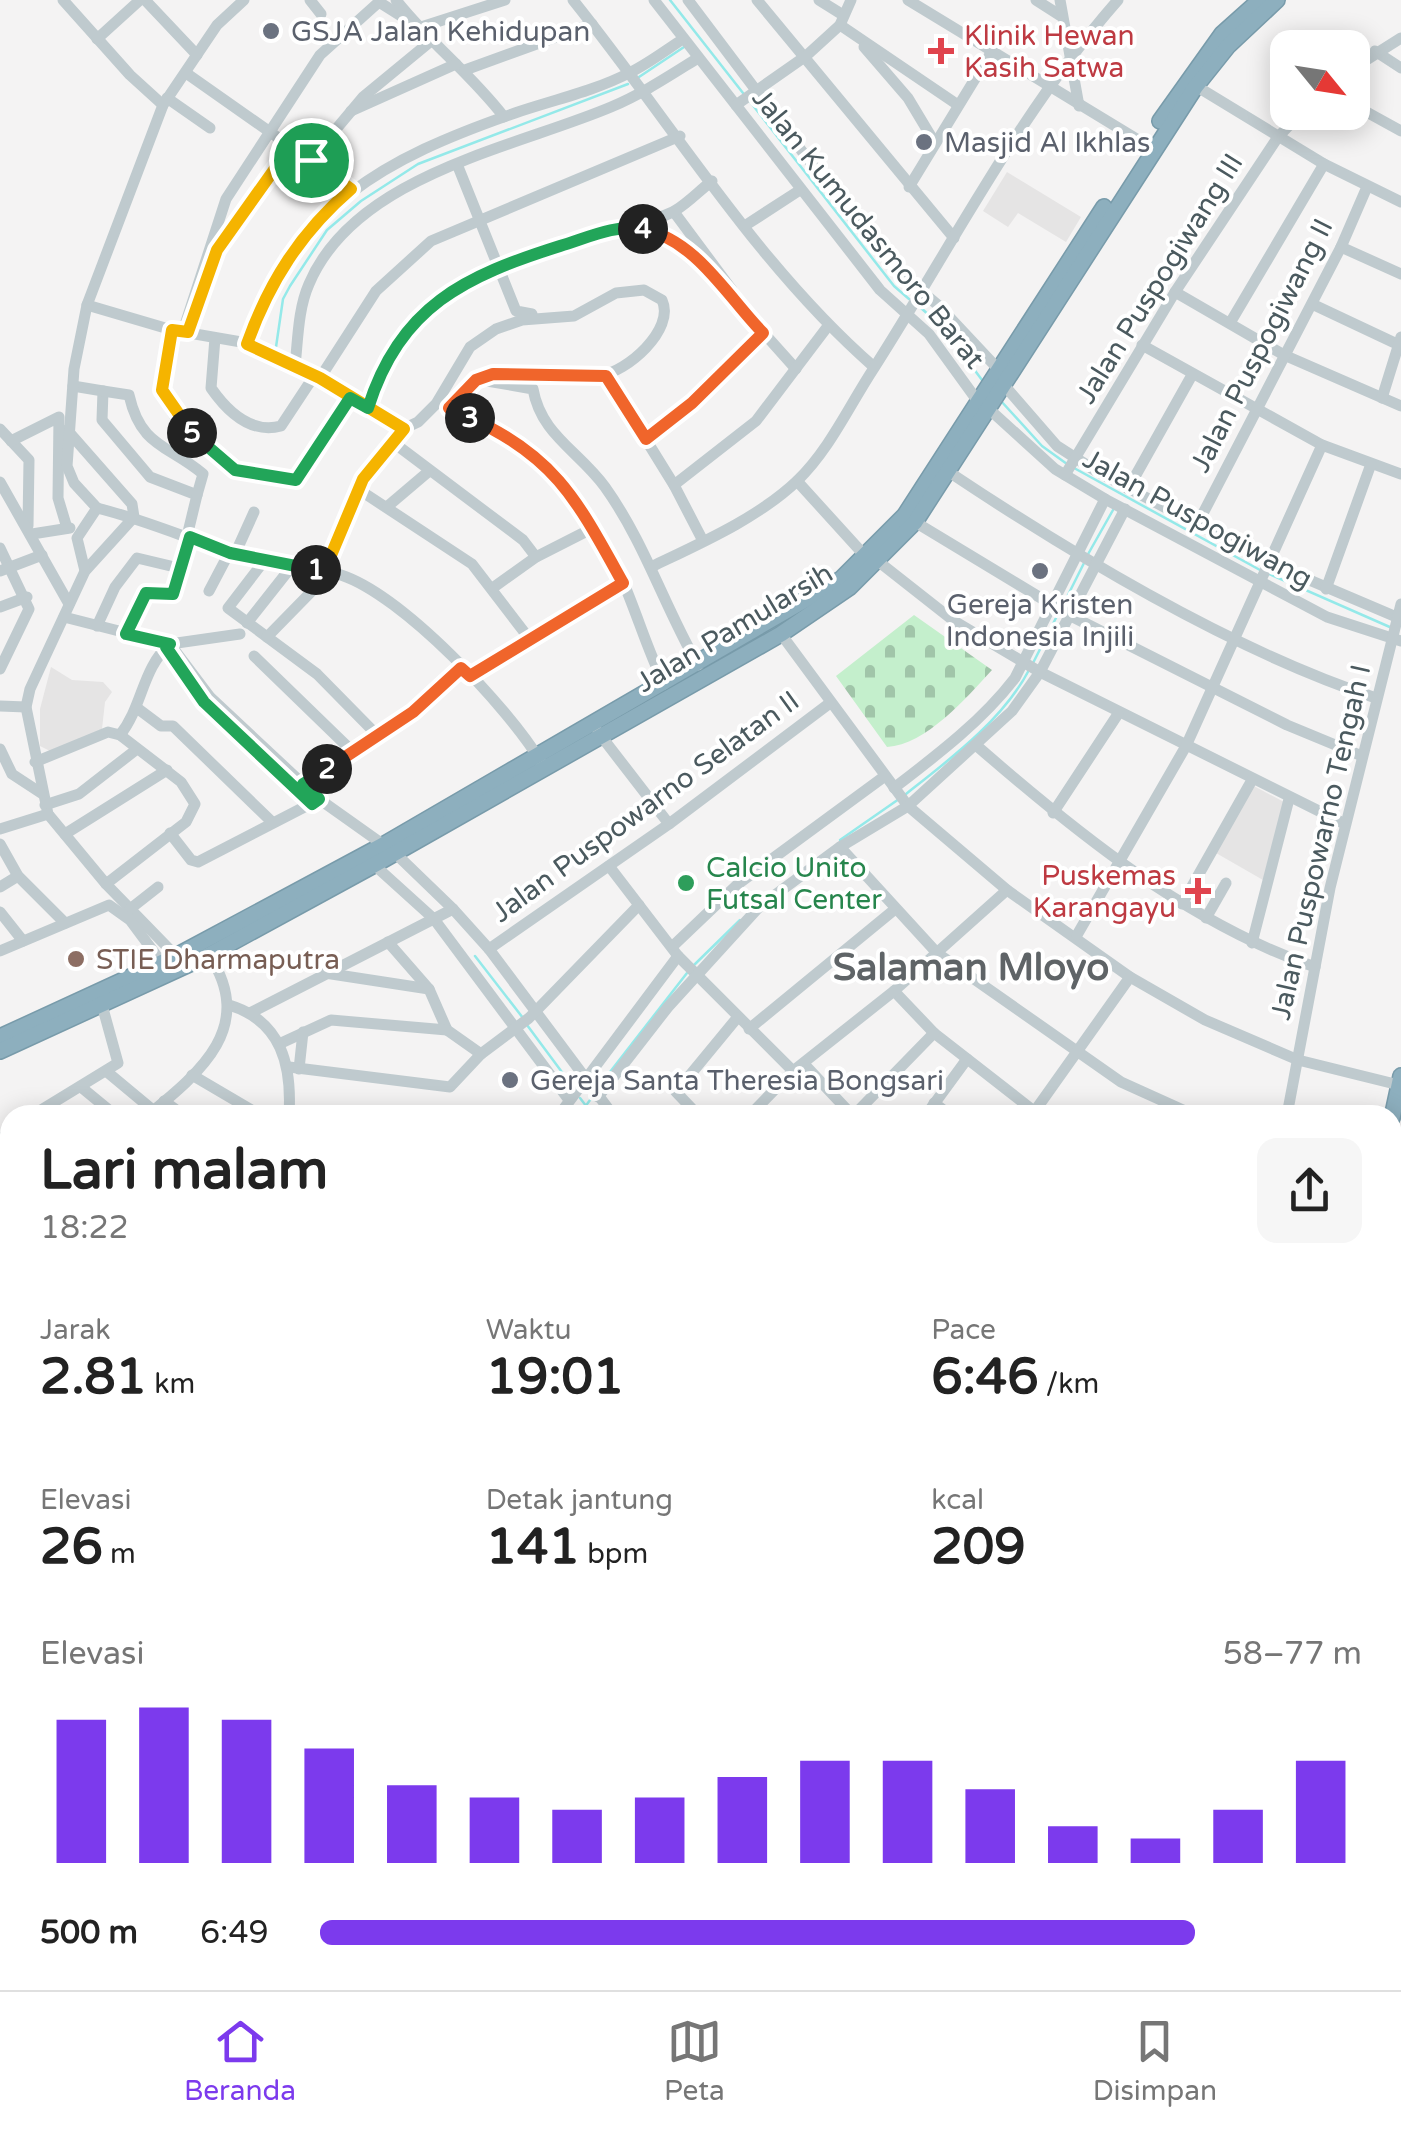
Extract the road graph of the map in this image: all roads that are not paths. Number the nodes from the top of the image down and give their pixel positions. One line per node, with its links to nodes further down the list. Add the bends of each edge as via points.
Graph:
1 (63, 0): 25 (street)
2 (142, 0): 25 (street); 30 (street)
3 (244, 0): 30 (street, via 216,25)
4 (310, 0): 19 (street)
5 (396, 0): 23 (street)
6 (505, 0): 23 (street)
7 (573, 0): 21 (street)
8 (654, 0): 27 (street, Jalan Kumudasmoro Barat)
9 (756, 0): 32 (street)
10 (819, 0): 22 (street)
11 (851, 0): 22 (street)
12 (908, 0): 28 (street)
13 (1060, 0): 20 (street)
14 (1118, 0): 33 (street)
15 (1260, 0): 57 (highway, Jalan Pamularsih, via 1222,34)
16 (1277, 0): 38 (highway, Jalan Pamularsih)
17 (1039, 1): 20 (street)
18 (694, 2): 41 (street, Jalan Puspogiwang)
19 (322, 14)
20 (1060, 16): 33 (street)
21 (592, 24): 34 (street); 37 (street)
22 (845, 24): 32 (street); 44 (street); 55 (street, via 908,98)
23 (416, 26): 26 (street); 50 (street, via 377,3 320,55)
24 (1401, 38): 29 (street)
25 (96, 39): 42 (street)
26 (430, 41): 34 (street); 46 (street)
27 (689, 47): 37 (street); 40 (street); 43 (street, Jalan Kumudasmoro Barat)
28 (992, 51): 39 (street); 44 (street)
29 (1374, 52): 31 (street); 35 (street)
30 (197, 55): 36 (street)
31 (1370, 55)
32 (806, 56): 41 (street); 62 (street)
33 (1068, 56): 39 (street); 45 (street)
34 (460, 67): 46 (street); 48 (street)
35 (1401, 68)
36 (186, 74): 42 (street); 50 (street)
37 (633, 74): 40 (street); 48 (street)
38 (1196, 86): 54 (street); 57 (highway, Jalan Pamularsih)
39 (1048, 87): 45 (street); 71 (street)
40 (644, 90): 53 (street); 59 (street)
41 (758, 92): 43 (street); 76 (street, Jalan Puspogiwang, via 858,227)
42 (165, 102): 49 (street); 78 (street)
43 (739, 104): 65 (street, Jalan Kumudasmoro Barat)
44 (958, 105): 55 (street)
45 (1079, 106): 57 (street)
46 (350, 112): 58 (street)
47 (1370, 114): 52 (street)
48 (504, 117): 64 (street)
49 (210, 128)
50 (270, 130): 56 (street); 84 (street, via 220,212)
51 (1285, 130): 54 (street, Jalan Puspogiwang III)
52 (1401, 130)
53 (680, 136): 61 (street); 68 (street)
54 (1278, 138): 60 (street); 75 (street, Jalan Puspogiwang III)
55 (936, 143): 62 (street)
56 (291, 146): 58 (street); 84 (street, via 217,250)
57 (1150, 146): 96 (highway, Jalan Pamularsih)
58 (311, 160): 64 (street)
59 (458, 164): 68 (street); 90 (street, via 380,204 337,240 302,303)
60 (1324, 164): 63 (street); 81 (street)
61 (712, 181): 67 (street); 69 (street)
62 (909, 186): 71 (street)
63 (1367, 187): 66 (street); 72 (street, Jalan Puspogiwang II)
64 (351, 189): 87 (street, via 274,276)
65 (800, 190): 69 (street); 79 (street, Jalan Kumudasmoro Barat, via 880,290)
66 (1401, 202)
67 (674, 212): 70 (street); 83 (street)
68 (478, 218): 73 (street); 95 (street, via 401,264)
69 (746, 225): 82 (street)
70 (625, 226): 73 (street); 83 (street, via 677,242)
71 (954, 238): 76 (street)
72 (1341, 246): 74 (street); 77 (street, Jalan Puspogiwang II)
73 (498, 267): 80 (street, via 516,311); 105 (street, via 452,289 419,315 392,352)
74 (1401, 274)
75 (1176, 292): 81 (street); 88 (street, Jalan Puspogiwang III)
76 (922, 296): 79 (street); 96 (street, Jalan Puspogiwang)
77 (1312, 304): 86 (street); 89 (street, Jalan Puspogiwang II)
78 (87, 306): 84 (street); 98 (street)
79 (911, 313): 91 (street); 103 (street, Jalan Kumudasmoro Barat)
80 (540, 321): 94 (street, via 574,316 629,290 662,300 665,321 657,339); 102 (street, via 496,329)
81 (1230, 324): 89 (street)
82 (828, 326): 91 (street); 92 (street)
83 (760, 330): 92 (street); 111 (street, via 692,403)
84 (181, 331): 85 (street); 100 (street, via 161,380 166,399 207,450 235,470 296,480)
85 (215, 338): 87 (street); 95 (street, via 209,382 246,423 280,426)
86 (1400, 341): 101 (street)
87 (247, 344): 90 (street)
88 (1142, 344): 93 (street); 115 (street, Jalan Puspogiwang III)
89 (1284, 355): 101 (street); 107 (street, Jalan Puspogiwang II)
90 (295, 366): 95 (street)
91 (874, 367): 121 (street, via 833,436)
92 (796, 369): 125 (street, via 756,420)
93 (1192, 375): 107 (street); 127 (street)
94 (606, 376): 97 (street, via 504,372); 111 (street)
95 (317, 377): 100 (street)
96 (1000, 379): 103 (highway, Jalan Pamularsih); 115 (street, Jalan Puspogiwang)
97 (476, 380): 106 (street); 152 (street, via 534,389 536,411 591,468)
98 (73, 386): 99 (street); 110 (street)
99 (102, 392): 128 (street, via 102,420 150,477); 128 (street, via 128,395 135,417 159,446 203,474)
100 (350, 398): 105 (street)
101 (1382, 398): 104 (street)
102 (436, 404): 106 (street); 109 (street)
103 (985, 404): 118 (street, Jalan Puspogiwang); 120 (highway, Jalan Pamularsih)
104 (1401, 406)
105 (368, 408): 109 (street)
106 (449, 408): 137 (street, via 537,456)
107 (1257, 409): 114 (street); 136 (street, Jalan Puspogiwang II)
108 (0, 429): 112 (street)
109 (404, 429): 113 (street)
110 (68, 430): 123 (street, via 67,466); 134 (street, via 132,504)
111 (646, 439): 125 (street)
112 (11, 441): 124 (street, via 59,417); 139 (street, via 29,460)
113 (394, 443): 117 (street); 126 (street)
114 (1322, 445): 116 (street); 150 (street)
115 (1076, 459): 118 (street, Jalan Puspogiwang III); 127 (street, Jalan Puspogiwang)
116 (1372, 464): 119 (street); 160 (street)
117 (428, 472): 130 (street); 146 (street, via 523,540)
118 (1066, 473): 129 (street, Jalan Puspogiwang)
119 (1401, 474)
120 (940, 478): 135 (highway, Jalan Pamularsih); 144 (street); 147 (highway, Jalan Pamularsih)
121 (796, 481): 141 (street); 147 (street)
122 (0, 482): 139 (street)
123 (74, 483): 124 (street); 131 (street)
124 (59, 484): 138 (street, via 60,515)
125 (674, 485): 141 (street)
126 (358, 489): 130 (street); 156 (street)
127 (1128, 489): 136 (street, Jalan Puspogiwang)
128 (198, 495): 140 (street)
129 (1106, 499): 132 (street, Jalan Puspogiwang); 144 (street)
130 (388, 506): 159 (street, via 472,564)
131 (97, 508): 134 (street); 138 (street)
132 (1123, 508): 149 (street); 157 (street, Jalan Puspogiwang)
133 (254, 512): 143 (street)
134 (134, 518): 140 (street); 155 (street)
135 (915, 522): 147 (highway, Jalan Pamularsih); 164 (street)
136 (1197, 525): 150 (street, Jalan Puspogiwang)
137 (592, 528): 146 (street); 158 (street)
138 (73, 529): 139 (street); 155 (street)
139 (30, 530): 145 (street)
140 (190, 537): 143 (street); 153 (street)
141 (702, 539): 152 (street)
142 (0, 548): 154 (street)
143 (232, 553): 148 (street); 161 (street)
144 (1080, 554): 149 (street); 164 (street)
145 (42, 555): 154 (street); 166 (street)
146 (536, 558): 159 (street)
147 (872, 560): 172 (highway, Jalan Pamularsih); 179 (highway, Jalan Pamularsih); 180 (street, via 954,621)
148 (264, 561): 151 (street); 170 (street, via 228,606)
149 (1096, 562): 167 (street); 173 (street)
150 (1272, 564): 157 (street); 160 (street, Jalan Puspogiwang)
151 (292, 566): 156 (street); 170 (street)
152 (653, 566): 179 (street, via 664,607)
153 (179, 568): 169 (street, via 137,558); 171 (street, via 173,594 146,593)
154 (6, 569): 162 (street)
155 (85, 571): 166 (street)
156 (324, 572): 174 (street); 182 (street, via 375,593)
157 (1264, 580): 173 (street); 176 (street, Jalan Puspogiwang, via 1328,617)
158 (623, 583): 175 (street); 183 (street)
159 (494, 588): 175 (street)
160 (1326, 590): 168 (street, Jalan Puspogiwang)
161 (209, 591)
162 (26, 597): 165 (street); 181 (street, via 28,616)
163 (1401, 604): 168 (street, Jalan Puspowarno Tengah I)
164 (1052, 605): 167 (street); 180 (street)
165 (0, 608)
166 (66, 611): 169 (street); 188 (street)
167 (1068, 614): 180 (street); 184 (street)
168 (1399, 620): 176 (street, Jalan Puspowarno Tengah I)
169 (97, 626): 171 (street)
170 (244, 628): 174 (street); 177 (street)
171 (126, 634): 177 (street)
172 (781, 634): 186 (street); 191 (highway, Jalan Pamularsih)
173 (1235, 636): 184 (street); 185 (street, via 1305,673)
174 (267, 637): 193 (street, via 347,700)
175 (528, 637): 182 (street)
176 (1396, 639): 185 (street, Jalan Puspowarno Tengah I)
177 (168, 646): 189 (street, via 150,667); 205 (street, via 207,699)
178 (257, 655): 198 (street)
179 (698, 665): 183 (highway, Jalan Pamularsih)
180 (1032, 667): 190 (street); 194 (street, via 1012,710); 206 (street)
181 (0, 669)
182 (465, 672): 193 (street); 201 (street)
183 (664, 684): 191 (highway, Jalan Pamularsih)
184 (1213, 689): 195 (street); 199 (street)
185 (1376, 698): 199 (street, Jalan Puspowarno Tengah I)
186 (830, 703): 203 (street); 213 (street, Jalan Puspowarno Selatan II)
187 (0, 706): 188 (street)
188 (26, 707): 200 (street)
189 (137, 708): 192 (street); 212 (street, via 160,726 173,726)
190 (1118, 714): 195 (street); 211 (street)
191 (597, 730): 201 (highway, Jalan Pamularsih); 213 (street)
192 (120, 735): 197 (street); 200 (street, via 108,732)
193 (378, 736): 198 (street)
194 (977, 746): 210 (street); 211 (street)
195 (1186, 746): 204 (street); 222 (street)
196 (0, 748): 209 (street, via 12,774)
197 (136, 749): 202 (street); 209 (street, via 79,794)
198 (356, 751): 205 (street)
199 (1362, 756): 214 (street, Jalan Puspowarno Tengah I)
200 (35, 762): 209 (street)
201 (541, 762): 220 (highway, Jalan Pamularsih)
202 (167, 770): 216 (street, via 195,804 192,816); 217 (street)
203 (885, 776): 206 (street); 247 (street, via 752,873)
204 (1252, 780): 207 (street); 230 (street)
205 (297, 782): 208 (street)
206 (895, 790): 210 (street)
207 (1289, 798): 214 (street); 242 (street)
208 (316, 802): 212 (street); 220 (street)
209 (45, 804): 215 (street); 217 (street)
210 (907, 804): 219 (street); 229 (street)
211 (1053, 813): 222 (street)
212 (272, 822): 216 (street, via 198,862)
213 (668, 824): 223 (street, Jalan Puspowarno Selatan II)
214 (1345, 824): 249 (street, Jalan Puspowarno Tengah I)
215 (0, 828)
216 (170, 833): 226 (street)
217 (65, 834): 226 (street)
218 (0, 844): 224 (street)
219 (840, 847): 234 (street); 250 (street, via 760,906)
220 (389, 849): 221 (highway, Jalan Pamularsih); 233 (street)
221 (368, 860): 237 (street); 246 (highway, Jalan Pamularsih); 248 (highway, Jalan Pamularsih)
222 (1123, 860): 230 (street); 239 (street)
223 (609, 866): 231 (street); 243 (street, Jalan Puspowarno Selatan II)
224 (18, 876): 228 (street); 238 (street)
225 (1226, 883): 236 (street)
226 (106, 884): 232 (street)
227 (158, 886): 232 (street)
228 (0, 887)
229 (1008, 890): 239 (street); 245 (street)
230 (1182, 904): 236 (street)
231 (639, 905): 247 (street); 258 (street)
232 (130, 909): 248 (street)
233 (453, 909): 237 (street); 243 (street)
234 (894, 910): 245 (street); 261 (street)
235 (0, 912): 240 (street)
236 (1206, 918): 242 (street)
237 (434, 919): 241 (street); 260 (street)
238 (64, 923): 240 (street); 248 (street, via 114,906)
239 (1076, 935): 252 (street)
240 (23, 942): 244 (street)
241 (388, 942): 251 (street); 253 (street)
242 (1252, 943): 249 (street)
243 (488, 949): 258 (street)
244 (0, 951)
245 (937, 953): 254 (street); 269 (street)
246 (208, 954): 255 (highway, Jalan Pamularsih); 256 (street)
247 (678, 954): 250 (street); 278 (street)
248 (169, 959): 265 (highway, Jalan Pamularsih)
249 (1315, 967): 271 (street, Jalan Puspowarno Tengah I)
250 (695, 972): 259 (street); 278 (street)
251 (322, 973): 253 (street); 257 (street)
252 (1130, 977): 269 (street); 271 (street, via 1205,1020)
253 (429, 989): 262 (street)
254 (894, 992): 264 (street); 273 (street)
255 (102, 1005): 267 (highway, Jalan Pamularsih); 274 (street, via 119,1057)
256 (230, 1005): 257 (street); 275 (street, via 220,1039)
257 (250, 1013): 266 (street)
258 (533, 1013): 260 (street); 278 (street)
259 (738, 1018): 261 (street); 291 (street, via 679,1085 678,1096)
260 (518, 1028): 268 (street); 279 (street)
261 (749, 1029): 273 (street)
262 (447, 1030): 263 (street, via 338,1020); 268 (street)
263 (302, 1032): 266 (street); 272 (street)
264 (934, 1033): 270 (street); 294 (street)
265 (0, 1037)
266 (279, 1044): 272 (street)
267 (0, 1050)
268 (481, 1054): 272 (street, via 446,1087)
269 (1076, 1054): 296 (street); 297 (street)
270 (967, 1059): 281 (street); 295 (street)
271 (1298, 1060): 276 (street); 298 (street, Jalan Puspowarno Tengah I)
272 (294, 1068): 288 (street)
273 (799, 1068): 292 (street); 293 (street)
274 (106, 1071): 277 (street); 284 (street)
275 (192, 1075): 280 (street); 287 (street)
276 (1400, 1080): 299 (highway)
277 (81, 1087): 282 (street); 283 (street)
278 (590, 1087): 279 (street); 290 (street)
279 (570, 1098): 289 (street)
280 (164, 1101): 285 (street); 286 (street)
281 (934, 1104)
282 (51, 1105)
283 (103, 1105)
284 (142, 1105)
285 (160, 1105)
286 (169, 1105)
287 (243, 1105)
288 (290, 1105)
289 (565, 1105)
290 (605, 1105)
291 (687, 1105)
292 (760, 1105)
293 (842, 1105)
294 (863, 1105)
295 (1024, 1105)
296 (1041, 1105)
297 (1172, 1105)
298 (1289, 1105)
299 (1395, 1105)

